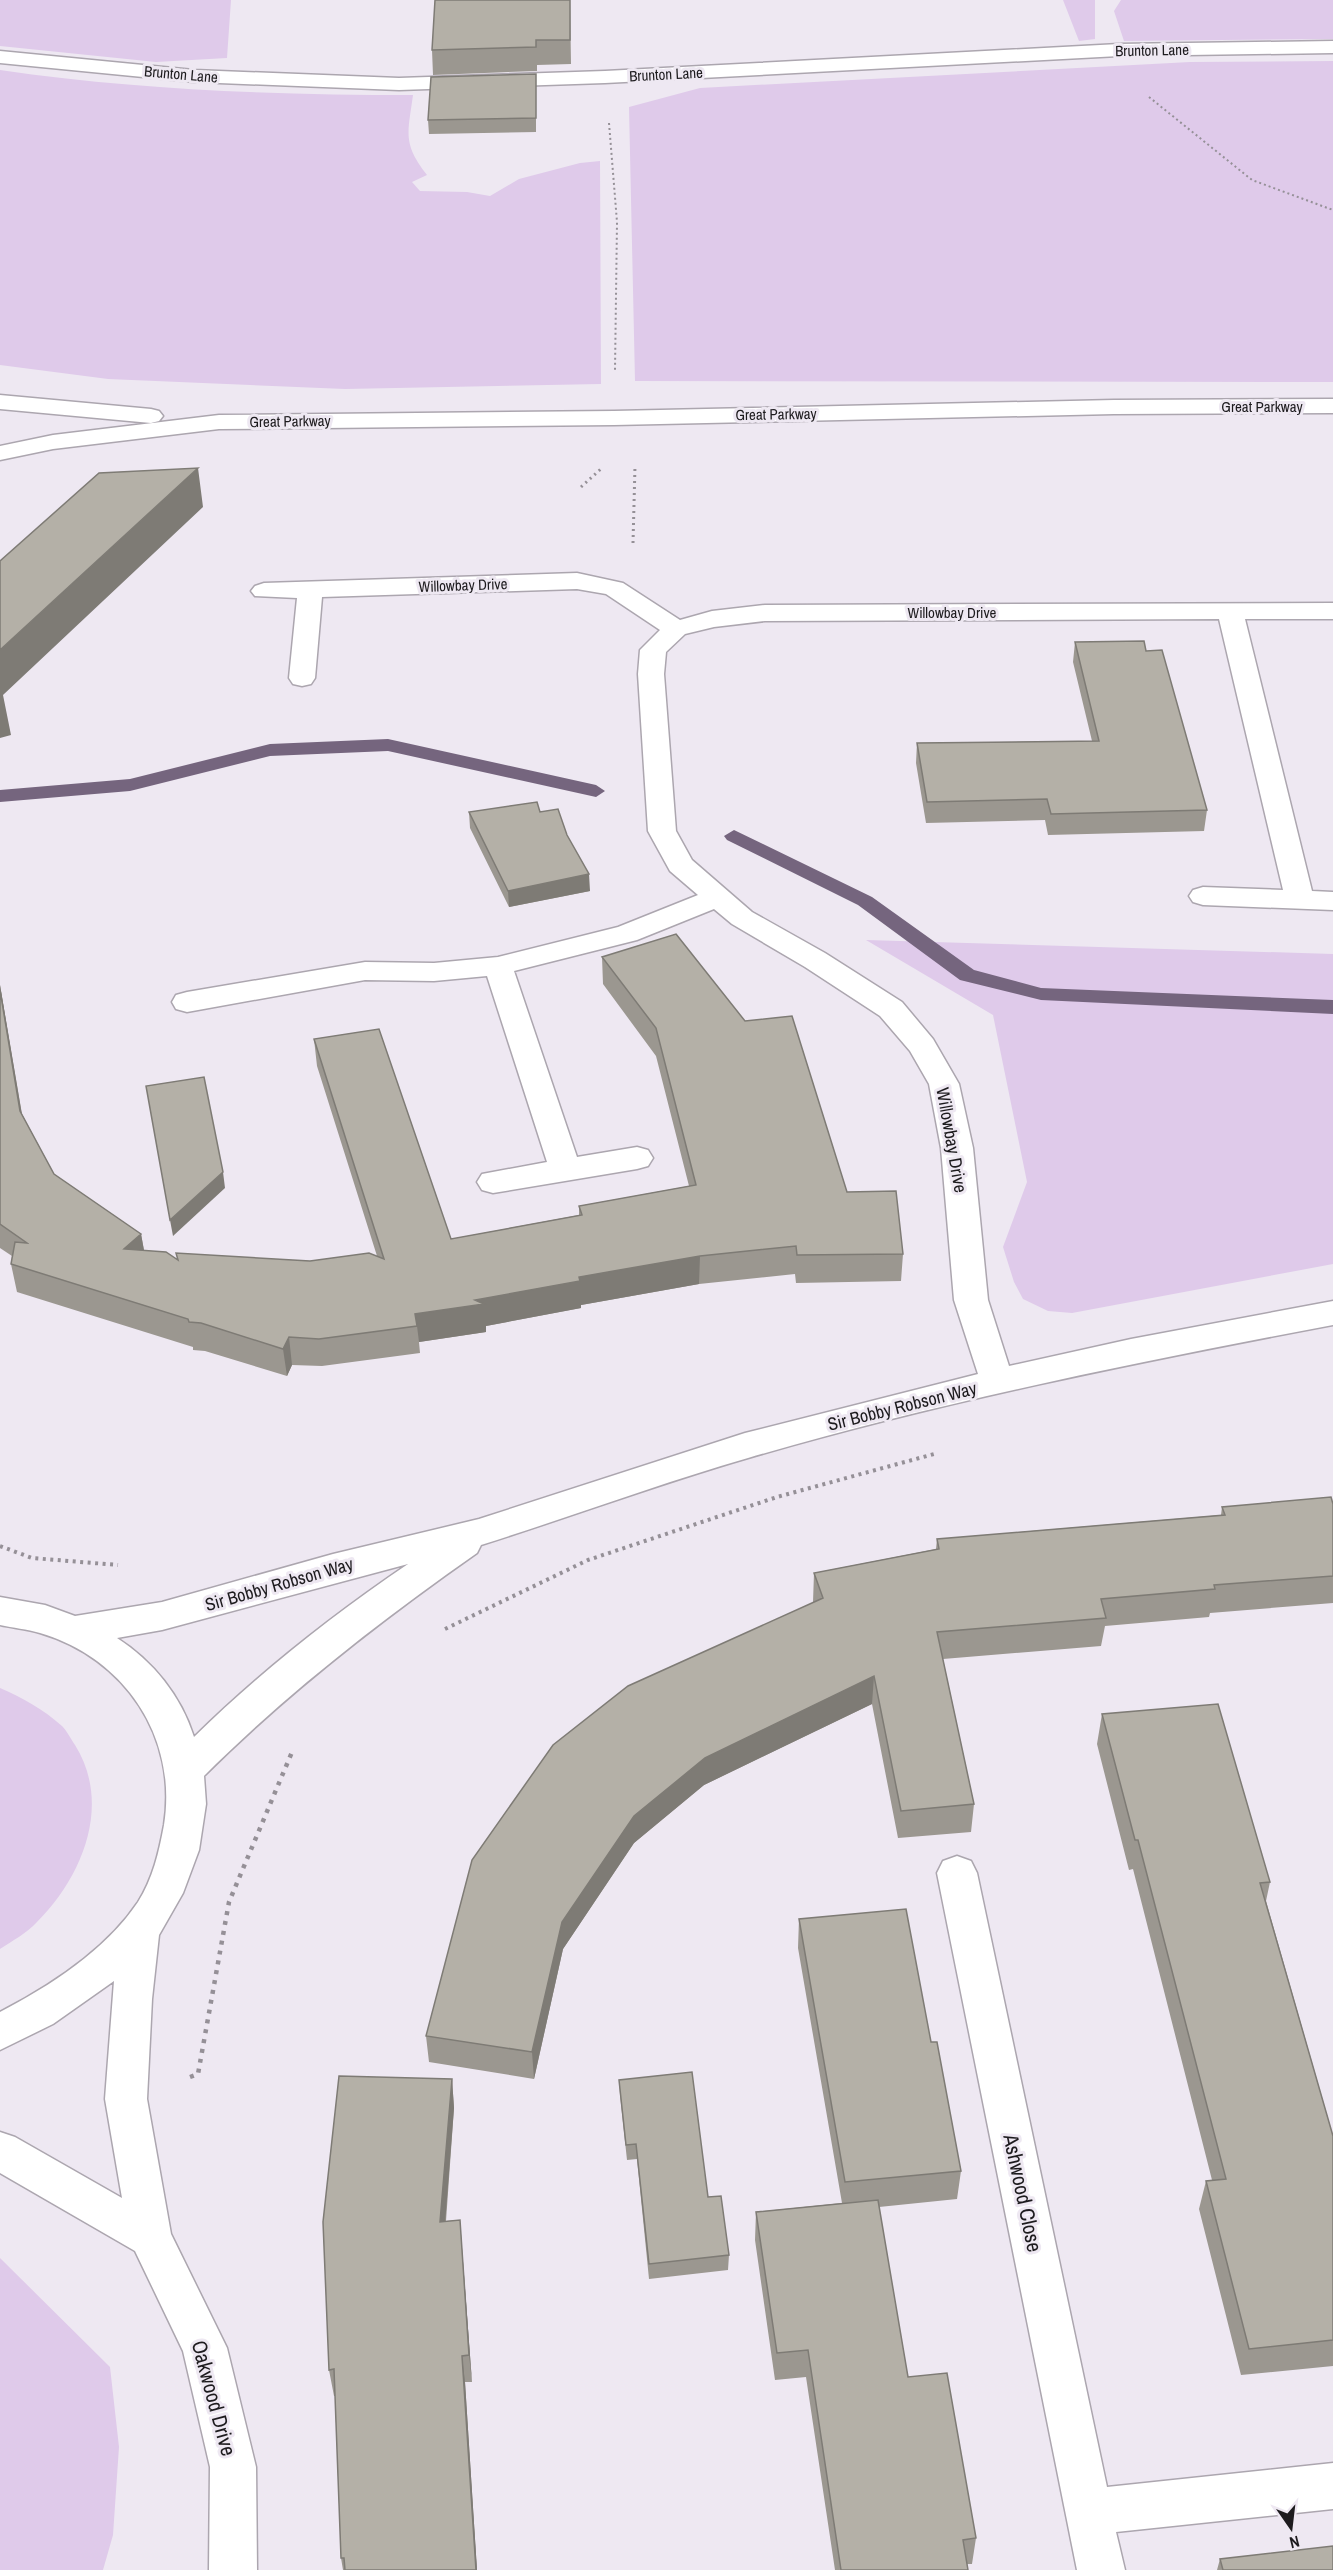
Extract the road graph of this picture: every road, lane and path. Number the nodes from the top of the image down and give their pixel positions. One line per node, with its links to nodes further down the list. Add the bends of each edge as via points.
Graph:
1 (1333, 47): 2 (street, Brunton Lane)
2 (1119, 50): 4 (street, Brunton Lane); 5 (path, via 1150,98 1252,180)
3 (0, 57): 4 (street, Brunton Lane, via 194,76 304,81 399,84)
4 (605, 77): 8 (path, via 617,222)
5 (1333, 210)
6 (0, 402): 9 (street, Great Parkway)
7 (1333, 406): 8 (street, Great Parkway, via 1114,406)
8 (614, 418): 9 (street, Great Parkway); 11 (path, via 614,450)
9 (219, 422): 10 (street, Great Parkway, via 54,442)
10 (0, 453)
11 (605, 466): 12 (path); 15 (path, via 637,466)
12 (581, 487)
13 (310, 590): 14 (street, Willowbay Drive); 15 (street, Willowbay Drive, via 577,581 614,588); 19 (street)
14 (264, 591)
15 (629, 598): 18 (street, Willowbay Drive)
16 (1230, 611): 17 (street, Willowbay Drive); 18 (street, Willowbay Drive, via 765,613 712,619); 22 (street)
17 (1333, 611)
18 (676, 629): 21 (street, Willowbay Drive, via 653,650 651,674 662,831 680,865)
19 (302, 678)
20 (1203, 896): 22 (street)
21 (718, 897): 24 (street, via 627,934); 30 (street, Willowbay Drive, via 742,918 891,1009 922,1046 944,1084 957,1148 970,1300)
22 (1300, 900): 23 (street)
23 (1333, 901)
24 (498, 966): 25 (street, via 434,972 365,971); 27 (street)
25 (187, 1002)
26 (637, 1158): 27 (street)
27 (565, 1170): 28 (street)
28 (493, 1182)
29 (1333, 1313): 30 (street, Sir Bobby Robson Way, via 1131,1351)
30 (997, 1382): 32 (street, Sir Bobby Robson Way, via 744,1446)
31 (936, 1453): 35 (path, via 777,1497 588,1560)
32 (480, 1532): 34 (street, Sir Bobby Robson Way, via 333,1568 162,1617); 36 (street, Sir Bobby Robson Way, via 388,1596 272,1688)
33 (0, 1611): 34 (street, via 27,1613)
34 (76, 1630): 36 (street, via 129,1665 167,1712)
35 (443, 1630)
36 (186, 1769): 38 (street, via 186,1822 171,1877)
37 (957, 1873): 43 (street, Ashwood Close)
38 (140, 1930): 39 (street, via 92,1976 41,2011); 41 (street, Oakwood Drive, via 126,2099)
39 (0, 2032)
40 (0, 2151): 41 (street)
41 (150, 2237): 44 (street, Oakwood Drive, via 205,2348 233,2467)
42 (1333, 2486): 43 (street)
43 (1089, 2512): 45 (street, Ashwood Close)
44 (233, 2570)
45 (1101, 2570)

